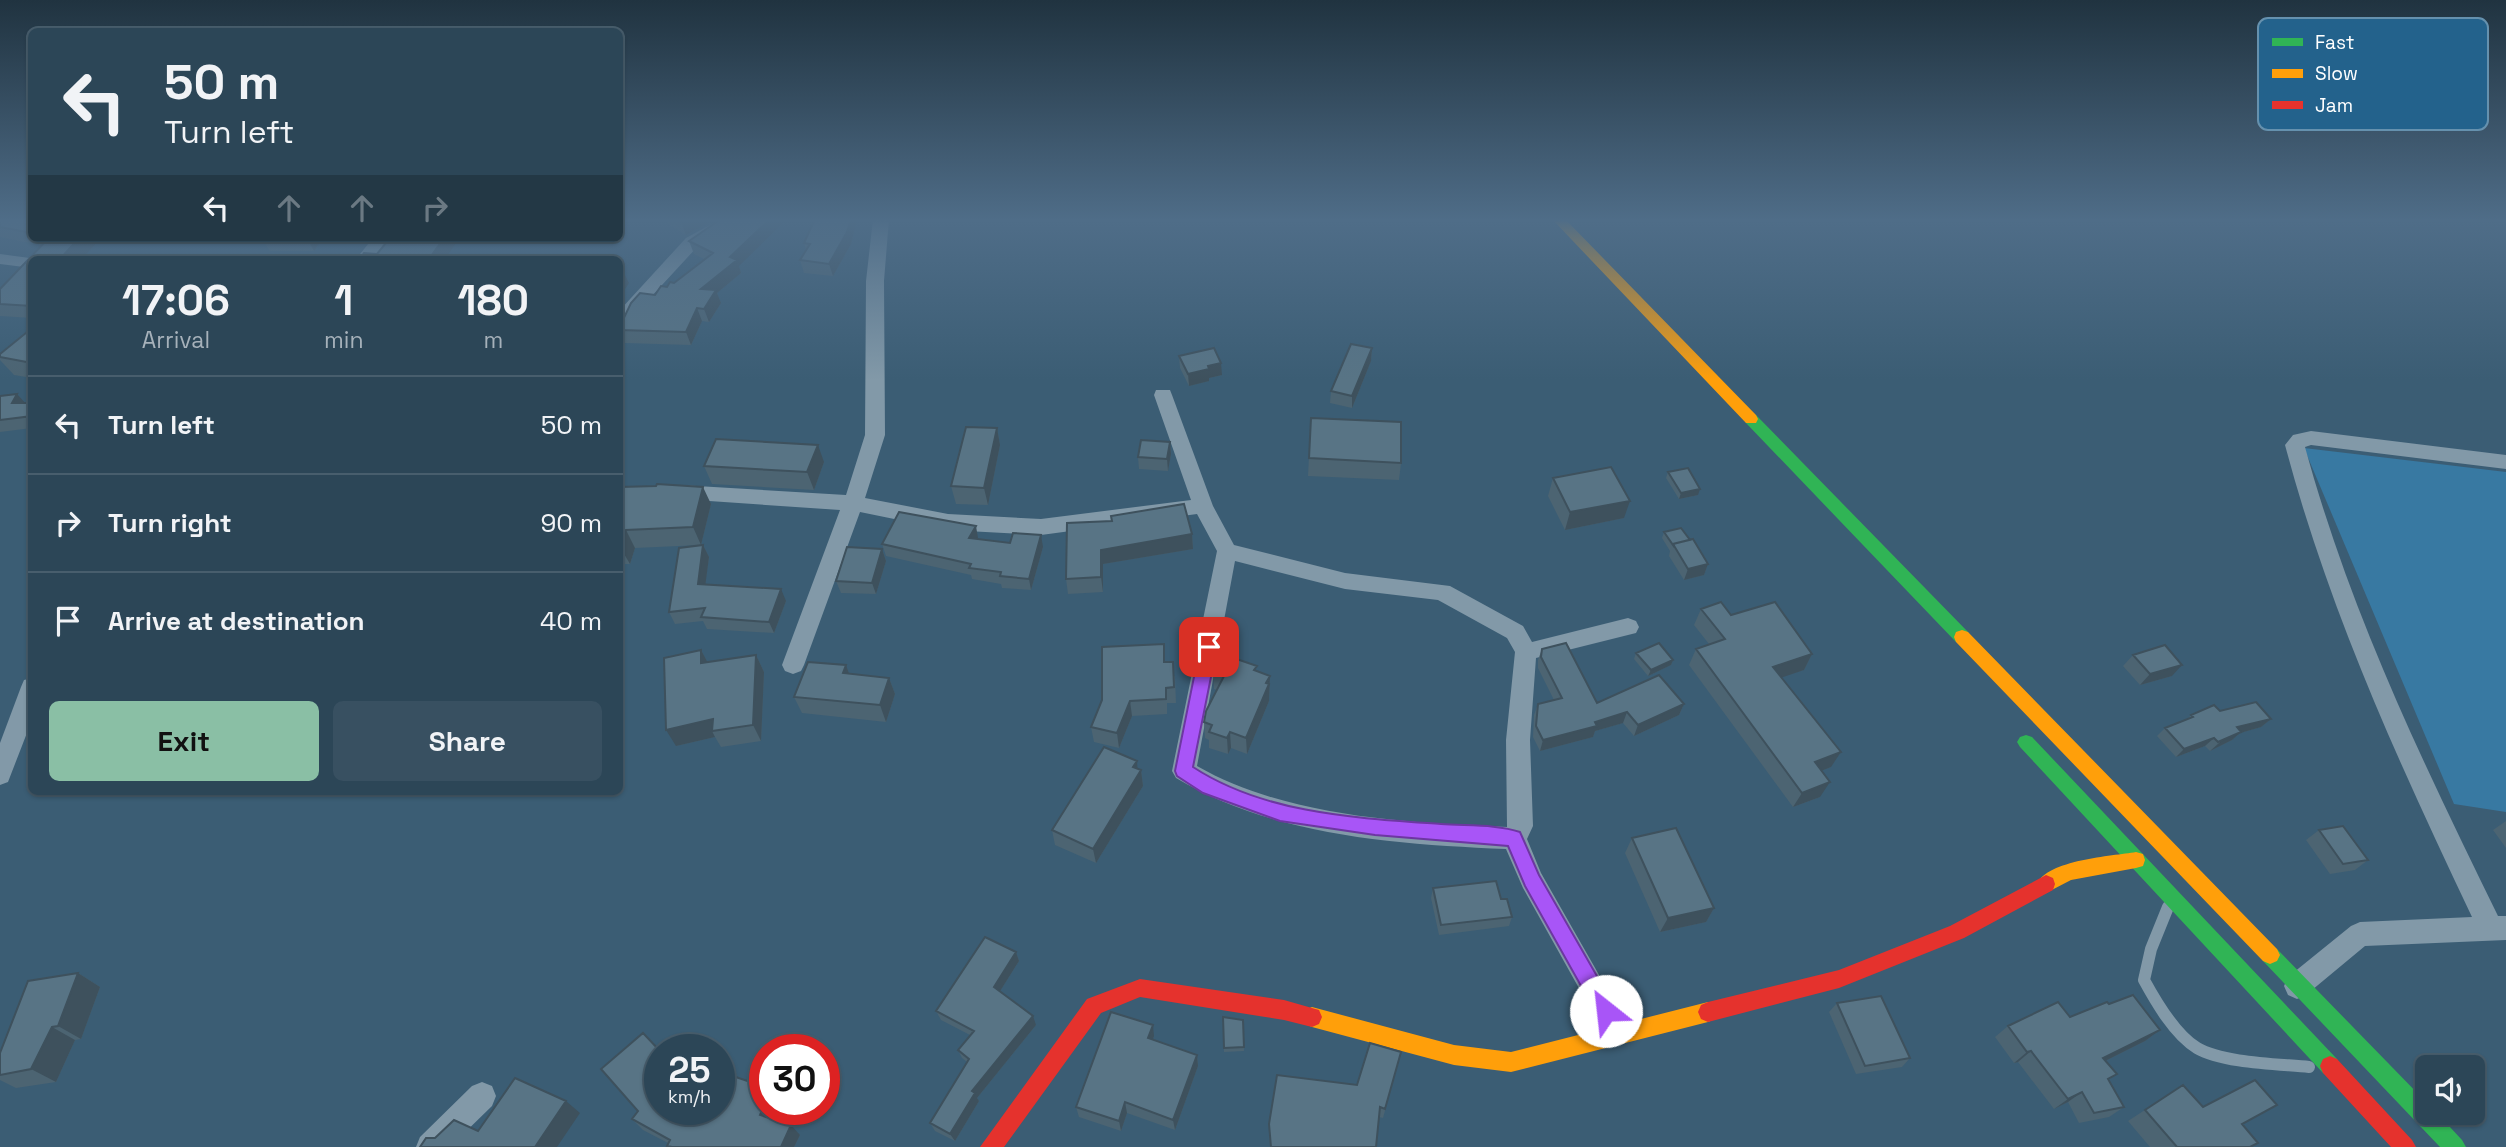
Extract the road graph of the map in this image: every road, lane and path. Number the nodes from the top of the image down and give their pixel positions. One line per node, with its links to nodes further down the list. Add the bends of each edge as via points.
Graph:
1 (664, 273): 6 (street)
2 (877, 273): 10 (street, via 875,435)
3 (1588, 273): 5 (main road)
4 (1599, 273): 23 (main road)
5 (1594, 280)
6 (623, 317)
7 (1163, 395): 11 (street)
8 (2506, 462): 22 (street, via 2311,438 2295,446 2342,595 2400,742)
9 (664, 491): 10 (street)
10 (853, 503): 11 (street, via 948,522 1041,527); 15 (street)
11 (1203, 506): 12 (street)
12 (1227, 551): 14 (street, via 1345,581 1443,592 1516,632); 19 (street, via 1184,771 1210,788 1280,813 1375,827)
13 (1628, 626): 14 (street)
14 (1526, 652): 19 (street, via 1518,740 1521,826)
15 (793, 664)
16 (28, 698): 18 (street)
17 (2012, 727): 20 (main road)
18 (0, 775)
19 (1514, 838): 24 (street, via 1532,880)
20 (2136, 859): 21 (main road); 24 (main road, via 2068,872 1957,932 1839,979)
21 (2171, 898): 25 (main road); 25 (lane, via 2144,980 2161,1012 2197,1048 2240,1061)
22 (2498, 928): 23 (street, via 2360,934)
23 (2297, 986): 30 (main road)
24 (1618, 1033): 28 (main road, via 1511,1062 1454,1055 1284,1010 1140,988 1094,1006)
25 (2329, 1068): 29 (main road)
26 (482, 1096): 27 (street)
27 (430, 1147)
28 (991, 1147)
29 (2405, 1147)
30 (2455, 1147)

